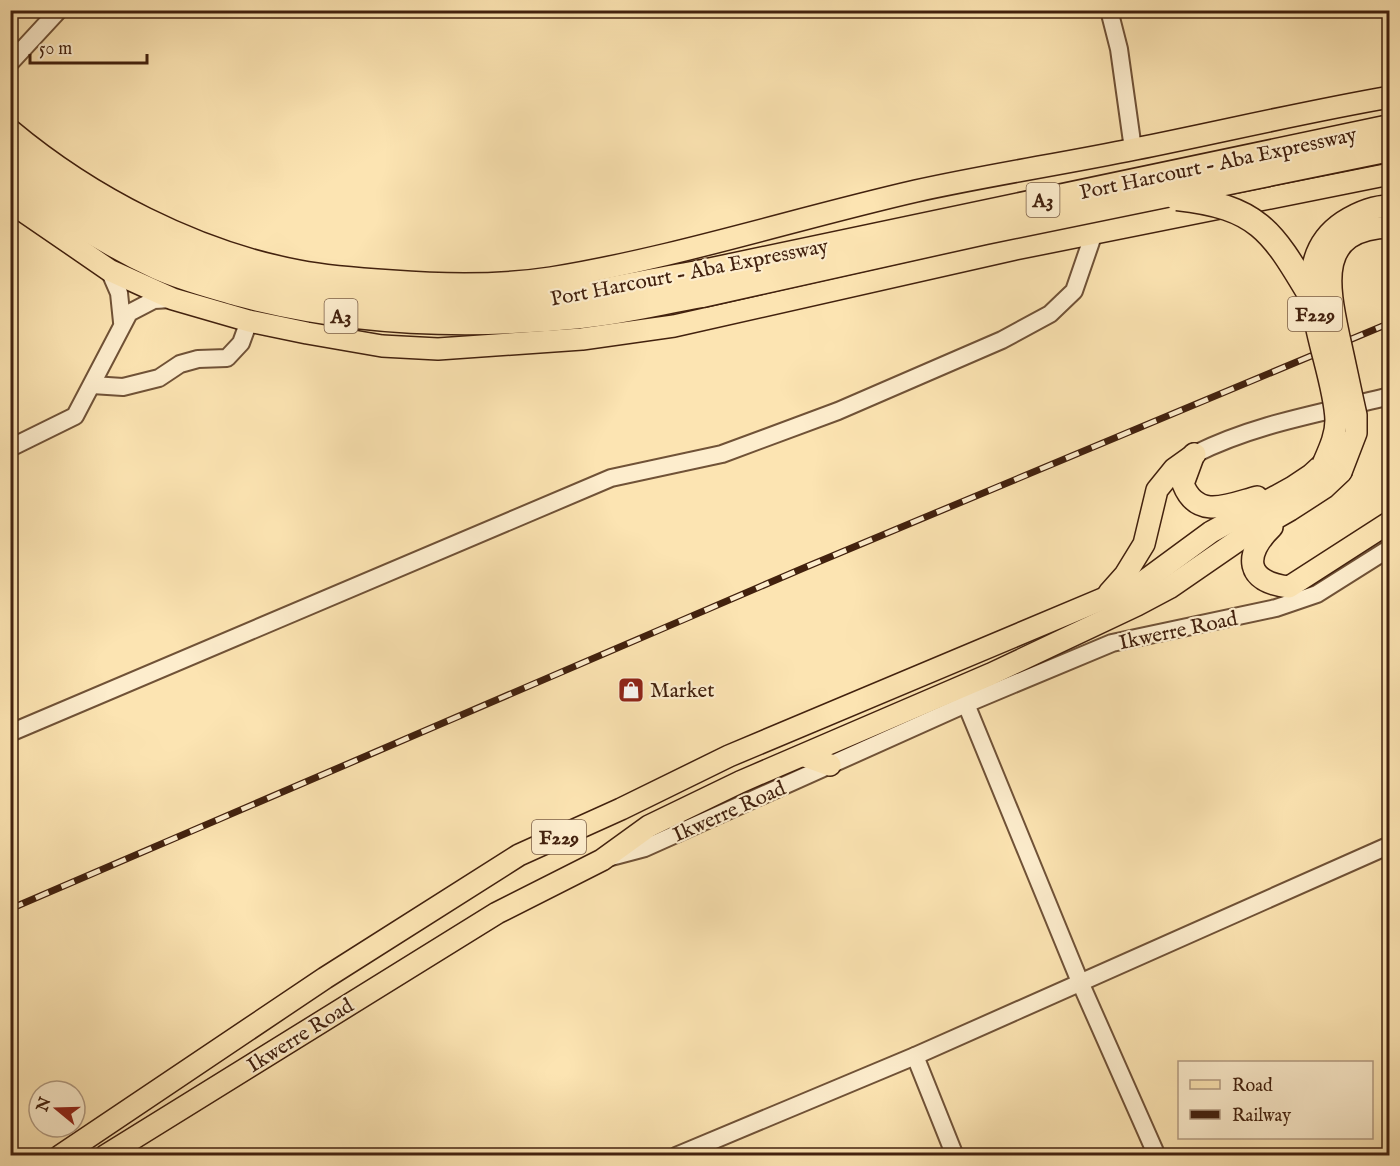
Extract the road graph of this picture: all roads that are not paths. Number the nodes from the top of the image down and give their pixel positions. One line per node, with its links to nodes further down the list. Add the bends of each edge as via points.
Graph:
1 (59, 10): 3 (street)
2 (1109, 10): 7 (street, via 1119,48)
3 (10, 63)
4 (1389, 97): 7 (main road)
5 (1389, 127): 19 (highway, Port Harcourt - Aba Expressway / A3, bridge)
6 (10, 130): 7 (main road, via 91,188 144,219 194,239 295,271 426,284 547,279 919,191)
7 (1133, 149): 15 (main road)
8 (1389, 149): 12 (highway, Port Harcourt - Aba Expressway / A3, bridge)
9 (10, 153): 19 (highway, Port Harcourt - Aba Expressway / A3, via 74,199 166,247 224,269 337,297 431,304 548,300)
10 (1389, 174): 15 (main road)
11 (10, 177): 19 (highway, Port Harcourt - Aba Expressway / A3, via 43,202 158,267 268,301 341,316 474,324 583,316)
12 (1156, 196): 19 (highway, Port Harcourt - Aba Expressway / A3, bridge); 20 (highway, bridge, via 1216,204 1244,213 1287,255)
13 (10, 202): 18 (main road)
14 (1389, 206): 20 (main road, F229, bridge, via 1367,209 1326,235 1313,262)
15 (1145, 223): 17 (main road)
16 (1389, 227): 28 (main road, F229, bridge, via 1355,233 1339,247 1330,267 1329,289 1356,415 1356,433)
17 (1094, 233): 22 (main road, via 674,326 582,339 438,349 352,341); 35 (street, via 1074,291 1050,314 1002,340 838,411 722,454 611,478)
18 (110, 270): 21 (main road); 23 (street, via 119,293)
19 (700, 284)
20 (1312, 298): 28 (main road, F229, bridge, via 1336,420)
21 (173, 299): 22 (main road); 23 (street, via 139,306)
22 (249, 321): 24 (street, via 241,343 227,358 180,364 159,378 123,387)
23 (122, 322): 24 (street)
24 (92, 385): 26 (street, via 75,416)
25 (1388, 397): 27 (street, via 1299,416 1229,437)
26 (10, 448)
27 (1195, 454): 29 (main road, via 1183,484 1188,497 1197,505 1214,508); 33 (main road, via 1174,469 1157,490 1151,523 1136,560)
28 (1332, 468): 29 (main road, F229); 30 (main road, F229, via 1324,488)
29 (1293, 487): 33 (main road, F229, via 1211,531 1143,582)
30 (1290, 510): 31 (main road, via 1258,540 1253,550 1256,572 1277,585 1289,586); 37 (main road, F229, via 1137,606)
31 (1389, 522)
32 (1389, 549): 34 (street, Ikwerre Road, via 1317,594 1244,616 1112,643)
33 (1102, 600): 36 (main road, Ikwerre Road / F229)
34 (966, 704): 38 (street, Ikwerre Road); 42 (street)
35 (10, 733)
36 (729, 756): 39 (main road); 44 (main road, Ikwerre Road / F229, via 519,855 325,978)
37 (805, 756): 38 (main road); 39 (main road, F229)
38 (830, 765): 41 (street, Ikwerre Road, via 645,848)
39 (740, 782): 41 (main road, F229, via 650,826)
40 (1389, 845): 42 (street)
41 (602, 860): 46 (main road, Ikwerre Road / F229, via 496,913)
42 (1080, 982): 43 (street); 49 (street)
43 (915, 1056): 47 (street); 48 (street)
44 (93, 1133): 45 (main road, Ikwerre Road / F229); 46 (street)
45 (60, 1155)
46 (107, 1155)
47 (676, 1155)
48 (955, 1155)
49 (1157, 1155)

